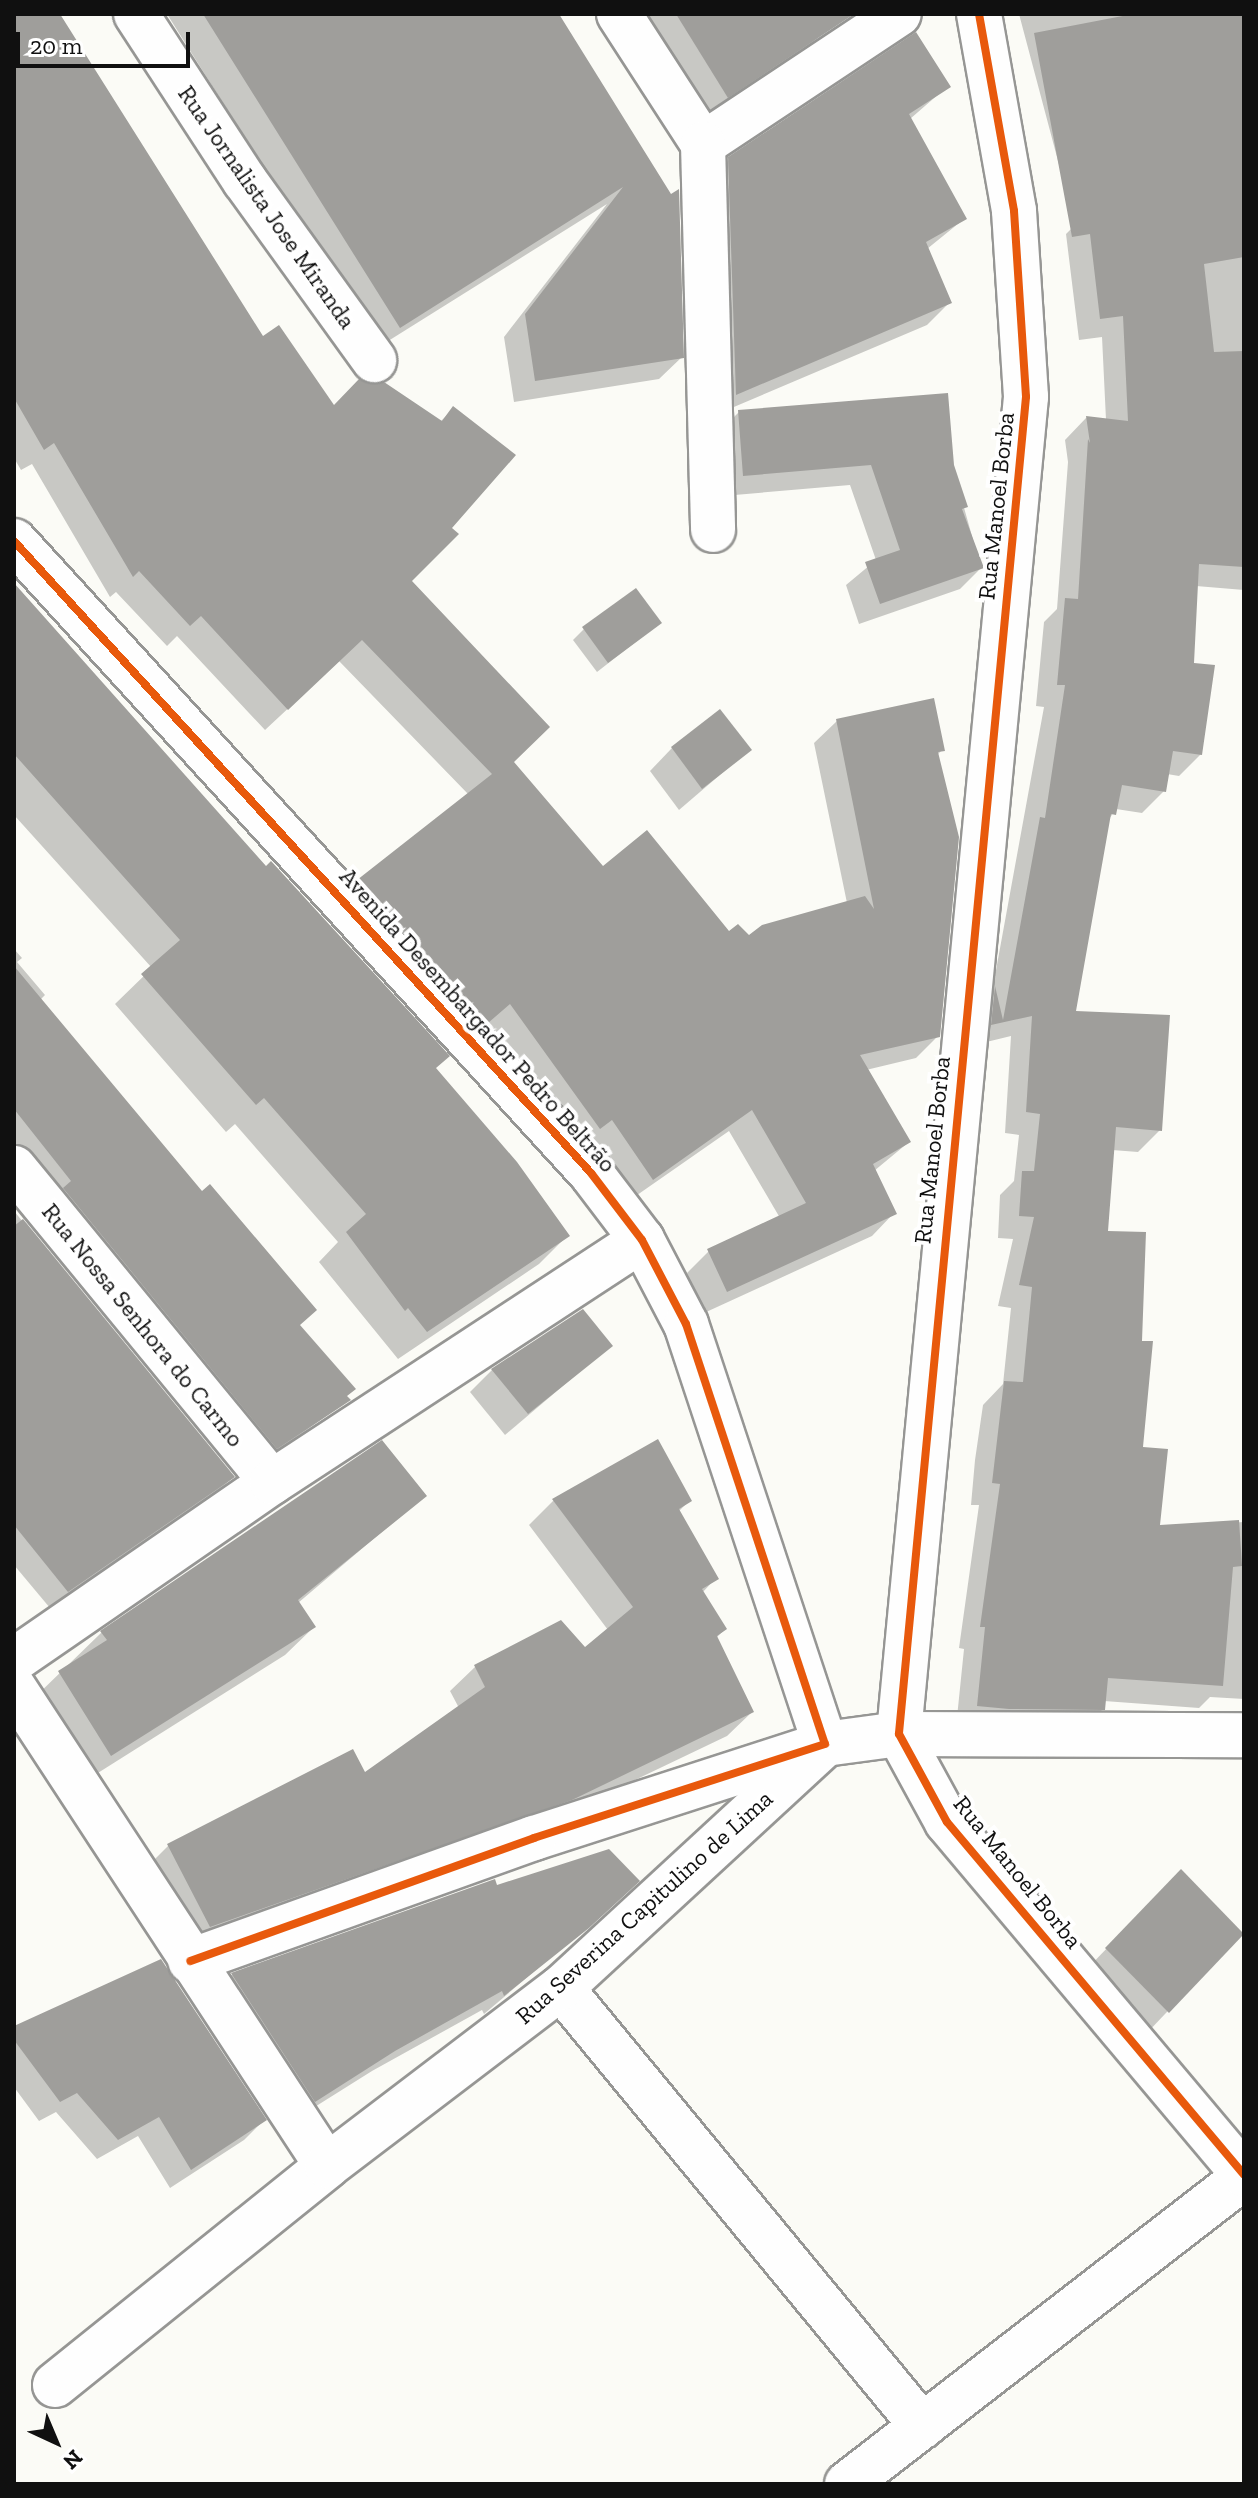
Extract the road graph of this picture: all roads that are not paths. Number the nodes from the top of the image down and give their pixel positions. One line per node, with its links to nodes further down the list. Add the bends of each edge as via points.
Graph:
1 (136, 14): 6 (street, Rua Jornalista Jose Miranda, via 245,181)
2 (619, 14): 5 (street)
3 (899, 14): 5 (street)
4 (979, 14): 14 (street, Rua Manoel Borba, via 1014,211 1026,397)
5 (703, 144): 7 (street)
6 (374, 360)
7 (713, 530)
8 (14, 541): 10 (street, Avenida Desembargador Pedro Beltrão, via 591,1173)
9 (14, 1168): 11 (street, Rua Nossa Senhora do Carmo)
10 (642, 1240): 11 (street); 16 (street, Avenida Desembargador Pedro Beltrão, via 686,1324)
11 (272, 1482): 12 (street)
12 (14, 1660)
13 (14, 1688): 17 (street)
14 (899, 1734): 15 (street); 16 (street); 20 (street, Rua Manoel Borba, via 947,1822)
15 (1244, 1735)
16 (825, 1744): 17 (street, via 534,1838); 18 (street, Rua Severina Capitulino de Lima)
17 (190, 1961): 19 (street)
18 (561, 1988): 19 (street, Rua Severina Capitulino de Lima); 22 (street)
19 (327, 2166): 21 (street, Rua Severina Capitulino de Lima)
20 (1244, 2176): 22 (street)
21 (55, 2385)
22 (922, 2426): 23 (street)
23 (847, 2484)

